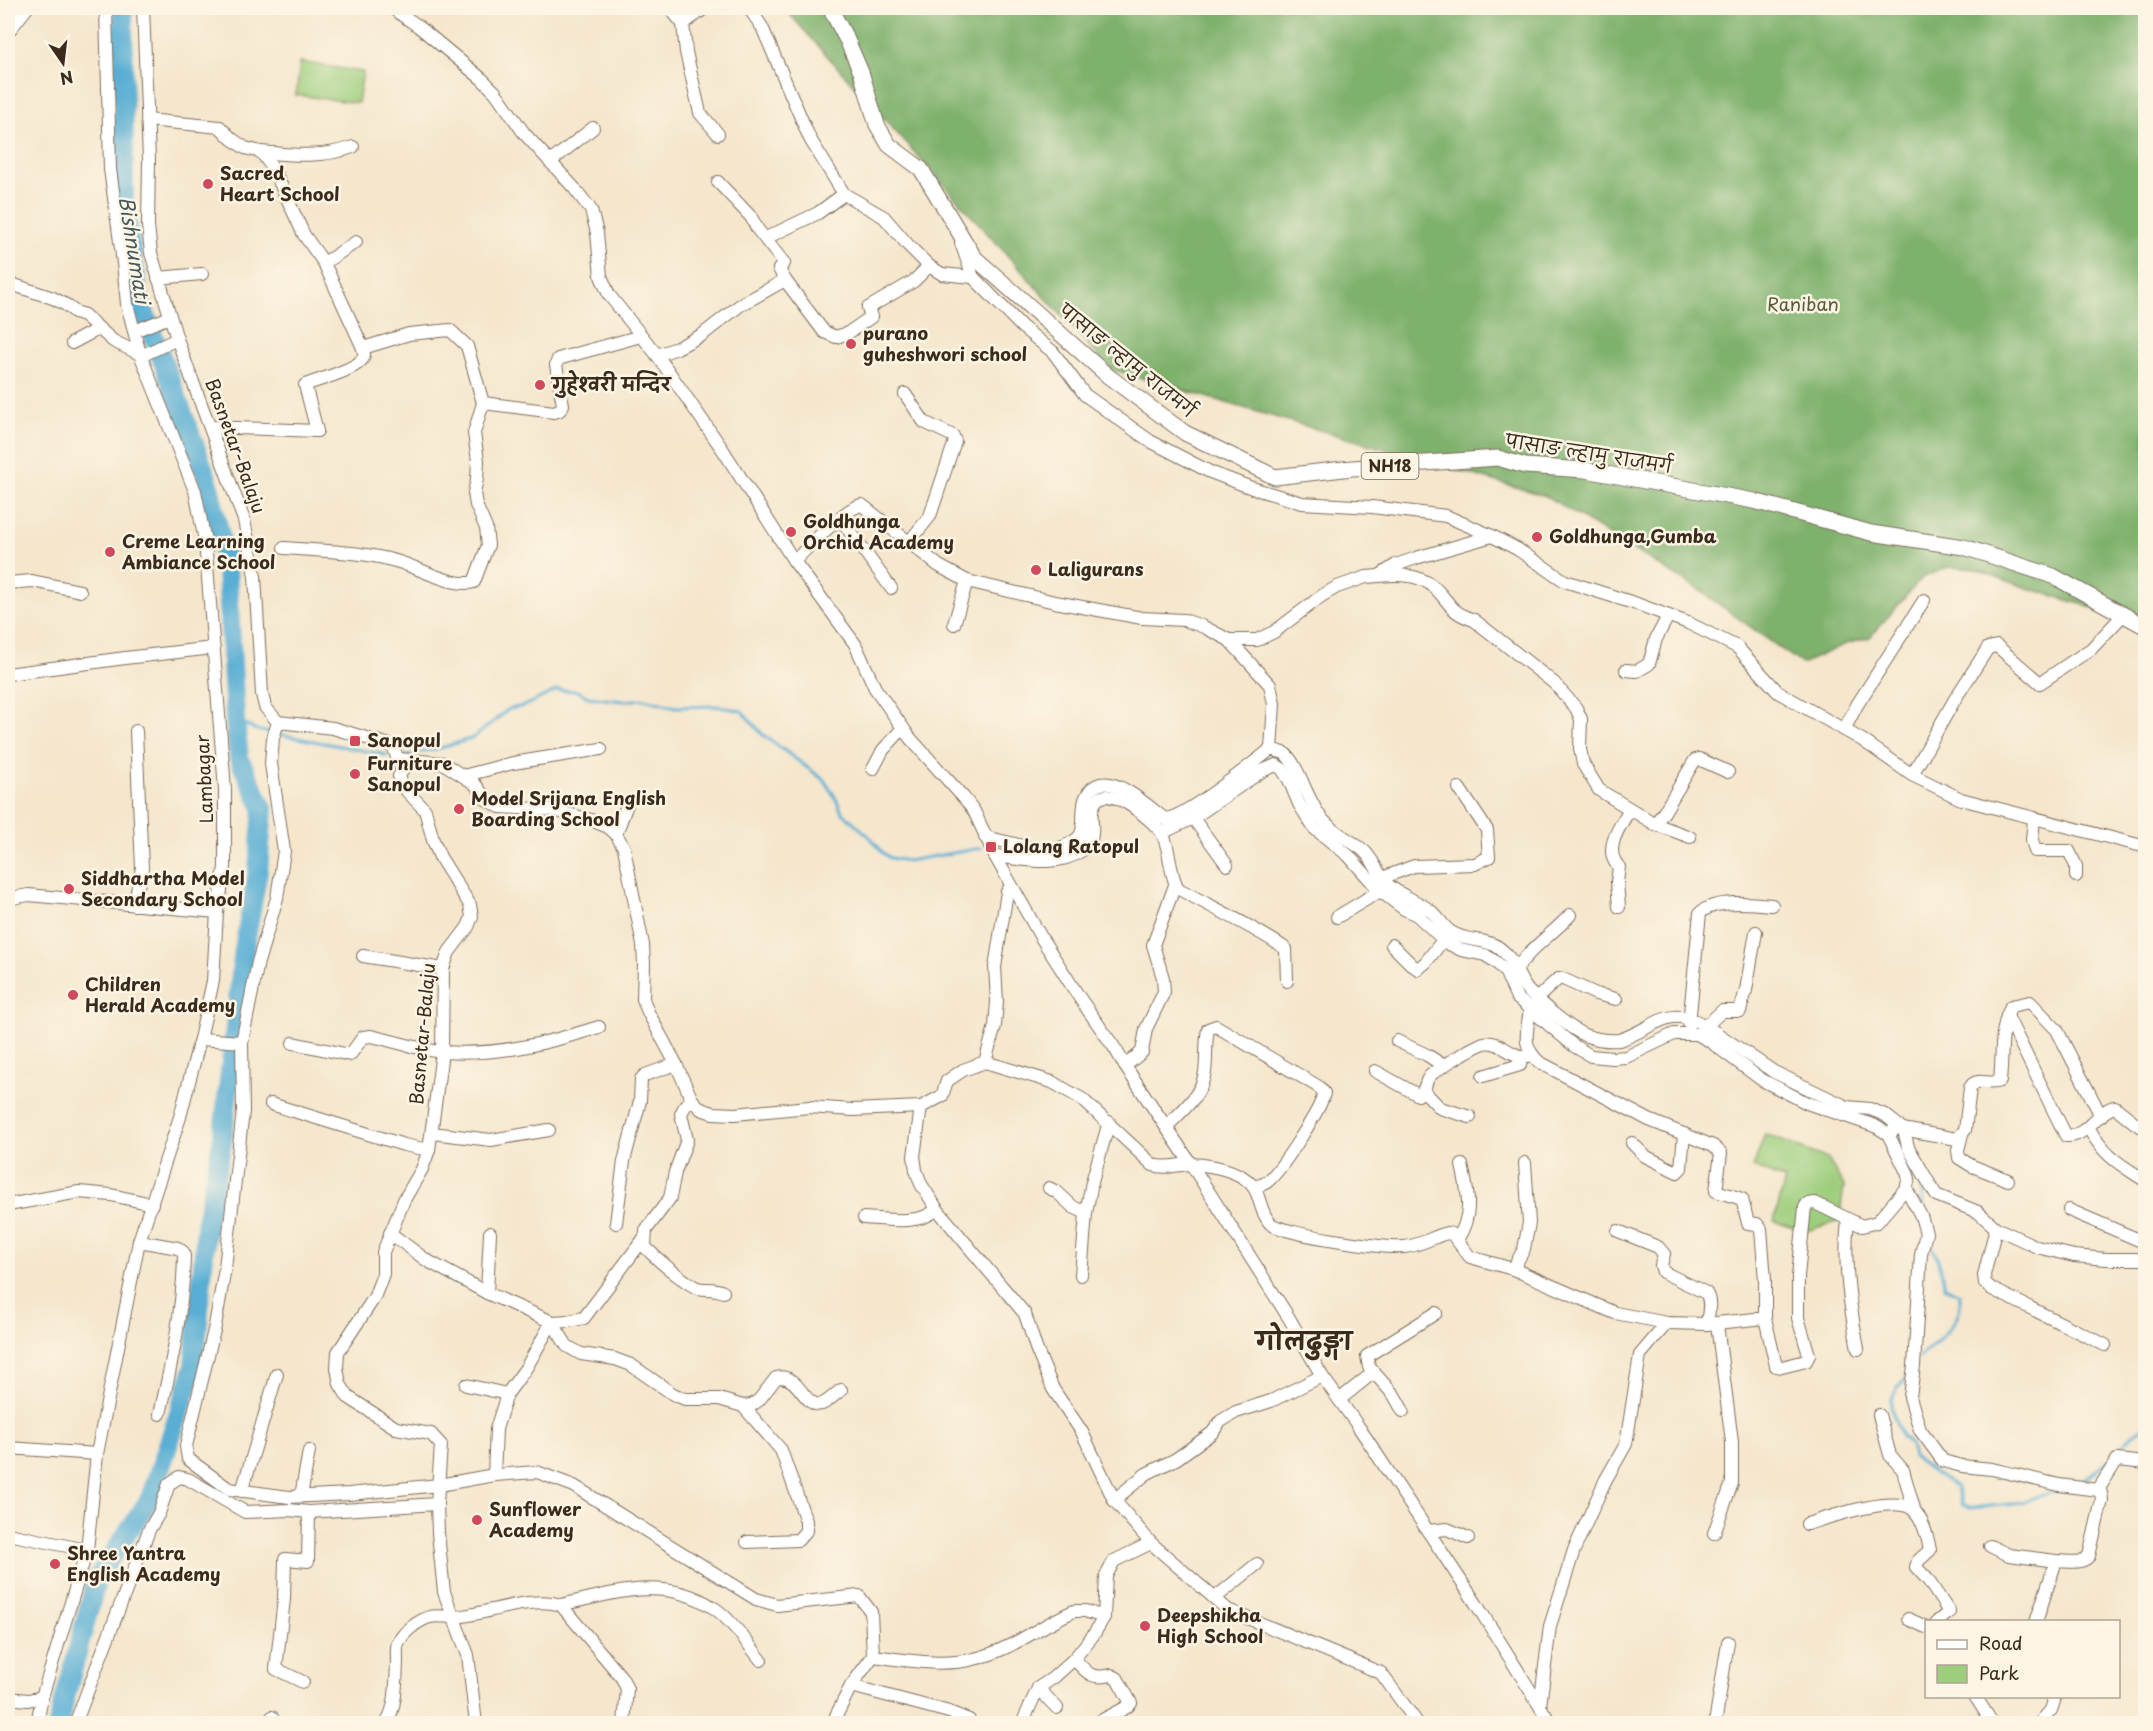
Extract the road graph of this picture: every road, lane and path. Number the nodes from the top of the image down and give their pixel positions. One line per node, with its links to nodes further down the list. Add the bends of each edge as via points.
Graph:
1 (30, 8): 2 (street); 11 (street)
2 (40, 8)
3 (106, 8): 32 (street, Lambagar, via 110,169 127,304)
4 (143, 8): 12 (street, Basnetar-Balaju)
5 (392, 8): 17 (street, via 482,79)
6 (670, 8): 10 (street)
7 (705, 8): 10 (street)
8 (749, 8): 19 (street, via 762,27 810,139)
9 (830, 8): 20 (main road, पासाङ ल्हामु राजमर्ग / NH18, via 861,72 889,146 921,169)
10 (682, 24): 14 (street, via 700,113)
11 (8, 32)
12 (147, 120): 16 (street, via 220,127 245,148); 27 (street, Basnetar-Balaju, via 148,226)
13 (593, 128): 17 (street)
14 (718, 134)
15 (352, 147): 16 (street, via 311,156)
16 (261, 152): 23 (street, via 274,170 304,234)
17 (550, 162): 33 (street, via 591,210 601,276 609,296)
18 (717, 182): 21 (street)
19 (844, 194): 21 (street, via 818,213); 24 (street, via 884,217)
20 (949, 212): 26 (street); 53 (main road, पासाङ ल्हामु राजमर्ग / NH18, via 975,257 1108,376 1185,434 1275,477 1498,458 1525,466 1585,470 1754,501 1871,533 1964,547 2053,576)
21 (766, 238): 28 (street, via 784,262 779,269)
22 (356, 242): 23 (street)
23 (324, 263): 36 (street)
24 (929, 266): 26 (street, via 942,274); 28 (street, via 914,281 868,308 871,317 836,337 824,332)
25 (202, 274): 27 (street)
26 (973, 277): 43 (street, via 1053,352 1085,395 1150,441 1210,472 1302,503 1446,516)
27 (158, 278): 30 (street, Basnetar-Balaju)
28 (784, 280): 38 (street, via 739,306 702,335)
29 (8, 284): 31 (street, via 66,304)
30 (166, 319): 32 (street); 34 (street, Basnetar-Balaju)
31 (98, 329): 35 (street); 37 (street)
32 (138, 329): 37 (street, Lambagar)
33 (641, 336): 38 (street); 40 (street, via 558,359 563,402 558,411)
34 (173, 340): 37 (street); 41 (street, Basnetar-Balaju)
35 (72, 343)
36 (363, 348): 40 (street, via 409,334 450,330 467,346); 41 (street, via 361,361 305,385 317,431)
37 (144, 354): 58 (street, Lambagar, via 195,490 205,541)
38 (657, 355): 46 (street)
39 (905, 394): 44 (street, via 924,422 953,436 955,441 930,516)
40 (483, 403): 45 (street, via 474,433 474,493 488,545 474,582 447,579 370,554)
41 (211, 427): 62 (street, Basnetar-Balaju, via 244,520 255,576 262,694)
42 (840, 518): 44 (street, via 862,505); 46 (street); 50 (street)
43 (1492, 536): 47 (street, via 1396,565); 54 (street, via 1564,581)
44 (910, 541): 48 (street, via 939,566)
45 (284, 548)
46 (794, 561): 61 (street, via 855,644 875,688)
47 (1379, 576): 57 (street, via 1353,581 1323,595 1257,640); 74 (street, via 1419,578 1434,587 1452,609 1474,620 1554,683 1581,719 1583,764 1599,790)
48 (967, 581): 55 (street); 57 (street, via 1142,618 1184,620)
49 (8, 583): 51 (street, via 32,581)
50 (891, 588)
51 (80, 591)
52 (1924, 600): 63 (street)
53 (2124, 614): 56 (main road, पासाङ ल्हामु राजमर्ग / NH18); 71 (street, via 2091,649 2040,683 1997,646 1988,648)
54 (1668, 616): 59 (street, via 1649,664 1637,671); 63 (street, via 1737,648 1778,692)
55 (954, 624)
56 (2145, 627)
57 (1229, 640): 66 (street, via 1270,685 1274,704)
58 (213, 648): 60 (street); 93 (street, Lambagar, via 226,826 225,868)
59 (1626, 670)
60 (8, 674)
61 (903, 728): 68 (street, via 883,750); 80 (street, via 974,811)
62 (276, 729): 67 (street, Basnetar-Balaju, via 333,728 390,745); 111 (street, via 271,764 284,850 277,898)
63 (1844, 730): 71 (street)
64 (136, 731): 90 (street, via 141,868)
65 (601, 749): 70 (street, via 513,763)
66 (1271, 749): 80 (street, via 1190,808 1168,819 1131,792 1103,783 1087,795 1081,834 1056,849 1048,852); 87 (street, via 1284,754 1293,764 1322,819 1369,856)
67 (399, 759): 70 (street, via 443,763); 101 (street, Basnetar-Balaju, via 403,787 425,810 440,857 470,904 472,917 468,927 449,952)
68 (873, 769)
69 (1728, 772): 77 (street, via 1695,760)
70 (462, 776): 79 (street, via 500,807 553,810 591,820)
71 (1912, 776): 76 (street, via 1961,799)
72 (1459, 788): 87 (street, via 1487,830 1489,857 1474,864 1414,866)
73 (628, 802): 79 (street)
74 (1630, 809): 77 (street); 92 (street, via 1612,848 1613,861 1619,867)
75 (1193, 818): 78 (street); 84 (street); 87 (street, via 1276,765 1289,780 1314,828)
76 (2034, 819): 82 (street); 85 (street, via 2035,851 2069,851)
77 (1655, 824): 81 (street)
78 (1162, 833): 83 (street, via 1134,808 1108,795 1095,803 1091,842 1075,855 1054,861); 86 (street)
79 (616, 834): 116 (street, via 624,848 642,945 643,999)
80 (985, 837): 83 (street)
81 (1690, 837)
82 (2145, 847)
83 (995, 856): 88 (street)
84 (1227, 865)
85 (2076, 876)
86 (1175, 885): 102 (street, via 1286,949); 117 (street, via 1153,945 1164,992 1146,1029 1142,1052)
87 (1381, 885): 95 (street); 97 (street, via 1404,909)
88 (1011, 886): 115 (street, via 995,967 995,1026); 117 (street)
89 (8, 899): 90 (street, via 28,895)
90 (134, 905): 93 (street)
91 (1772, 905): 106 (street, via 1724,904 1700,913)
92 (1618, 908)
93 (217, 912): 109 (street, Lambagar, via 213,981)
94 (1570, 915): 100 (street, via 1526,954)
95 (1338, 917)
96 (1756, 932): 107 (street, via 1740,1011 1722,1011)
97 (1448, 938): 98 (street, via 1418,969); 100 (street, via 1489,942 1508,955); 104 (street, via 1461,950 1485,955 1496,962 1505,970 1517,998)
98 (1392, 945)
99 (363, 956): 101 (street)
100 (1517, 968): 104 (street)
101 (443, 969): 113 (street, Basnetar-Balaju)
102 (1287, 981)
103 (1616, 999): 104 (street, via 1558,978)
104 (1538, 1006): 106 (street, via 1586,1036 1611,1040 1679,1015); 106 (street, via 1566,1041 1591,1056 1626,1057); 114 (street, via 1527,1034)
105 (2007, 1016): 125 (street, via 2011,1006 2030,1002 2057,1030); 129 (street, via 2064,1133 2069,1137); 135 (street, via 2000,1081 1972,1083)
106 (1689, 1026): 107 (street); 132 (street, via 1761,1080 1807,1103)
107 (1706, 1026): 132 (street, via 1784,1077 1847,1107 1885,1115)
108 (599, 1027): 113 (street, via 514,1049)
109 (200, 1039): 111 (street); 146 (street, Lambagar)
110 (1397, 1041): 118 (street)
111 (239, 1042): 192 (street, via 243,1111 225,1268 186,1452 188,1459 229,1489)
112 (293, 1043): 113 (street, via 350,1055 363,1037 370,1036)
113 (442, 1052): 133 (street, Basnetar-Balaju)
114 (1526, 1055): 118 (street, via 1490,1042); 120 (street, via 1520,1065); 134 (street, via 1649,1120)
115 (985, 1062): 124 (street, via 946,1081 942,1095); 127 (street, via 1052,1082 1082,1099)
116 (676, 1064): 122 (street); 153 (street, via 641,1079)
117 (1125, 1066): 128 (street)
118 (1444, 1066): 121 (street, via 1430,1076)
119 (1376, 1071): 121 (street, via 1418,1095)
120 (1483, 1076)
121 (1424, 1091): 126 (street, via 1440,1108)
122 (692, 1100): 124 (street, via 713,1113 735,1114 809,1107); 158 (street, via 681,1114 687,1140 670,1198)
123 (271, 1104): 137 (street)
124 (921, 1107): 148 (street, via 914,1156 916,1170)
125 (2101, 1116): 129 (street); 130 (street, via 2115,1107)
126 (1470, 1117)
127 (1109, 1122): 138 (street, via 1153,1165 1162,1168); 150 (street)
128 (1167, 1126): 138 (street); 143 (street, via 1200,1086 1205,1071 1205,1041 1211,1026 1319,1087 1323,1098 1281,1167 1267,1183)
129 (2088, 1127): 142 (street, via 2108,1156)
130 (2145, 1129)
131 (549, 1130): 133 (street, via 491,1140)
132 (1895, 1131): 135 (street, via 1957,1139); 145 (street, via 1909,1179); 154 (street, via 1936,1195 1977,1212)
133 (432, 1133): 137 (street, Basnetar-Balaju)
134 (1684, 1134): 136 (street, via 1681,1168 1677,1172 1645,1156); 168 (street, via 1720,1153 1716,1191 1742,1199 1748,1223 1759,1226)
135 (1962, 1134): 141 (street, via 1959,1158)
136 (1632, 1143)
137 (429, 1150): 156 (street, Basnetar-Balaju)
138 (1191, 1164): 143 (street, via 1238,1175); 176 (street)
139 (1525, 1164): 163 (street, via 1529,1223 1524,1250)
140 (1462, 1165): 159 (street, via 1468,1191 1467,1219)
141 (2008, 1180)
142 (2145, 1180)
143 (1256, 1187): 159 (street, via 1271,1225 1286,1230 1401,1248 1447,1233)
144 (1049, 1188): 150 (street)
145 (1906, 1188): 152 (street, via 1877,1222 1862,1226); 191 (street, via 1926,1233 1910,1397 1914,1416 1930,1446 1943,1461 1962,1466)
146 (152, 1204): 147 (street, via 79,1192); 160 (street, Lambagar)
147 (8, 1205)
148 (937, 1209): 151 (street, via 918,1219); 194 (street, via 1025,1314 1053,1389 1082,1432)
149 (2069, 1210): 161 (street)
150 (1086, 1213): 164 (street)
151 (864, 1218)
152 (1848, 1220): 168 (street, via 1815,1203 1805,1207 1798,1318 1809,1355 1806,1361 1776,1366); 173 (street, via 1850,1304)
153 (616, 1223)
154 (1996, 1228): 162 (street, via 2037,1247 2074,1256); 172 (street, via 1985,1283)
155 (1618, 1231): 171 (street, via 1659,1247 1664,1254 1663,1272 1706,1293)
156 (390, 1233): 166 (street, via 426,1260); 190 (street, Basnetar-Balaju, via 383,1252 383,1274 374,1298 338,1352 337,1368 348,1397 396,1428 431,1434 436,1439 441,1445)
157 (489, 1233): 166 (street)
158 (645, 1237): 165 (street, via 645,1247 694,1286); 169 (street, via 584,1318)
159 (1457, 1240): 163 (street, via 1470,1257)
160 (140, 1241): 183 (street, via 178,1248 184,1256 174,1353); 187 (street, Lambagar)
161 (2145, 1243)
162 (2145, 1258)
163 (1513, 1269): 170 (street, via 1615,1314)
164 (1081, 1275)
165 (723, 1292)
166 (487, 1293): 169 (street)
167 (1436, 1313): 174 (street, via 1370,1353 1367,1361)
168 (1765, 1318): 171 (street)
169 (552, 1322): 179 (street); 181 (street, via 567,1346 581,1354 631,1365 685,1399 719,1399)
170 (1667, 1323): 171 (street); 229 (street, via 1640,1355 1626,1444 1571,1559 1550,1626)
171 (1712, 1324): 201 (street, via 1732,1442 1732,1483)
172 (2106, 1345)
173 (1858, 1349)
174 (1374, 1372): 180 (street); 182 (street)
175 (277, 1374): 192 (street)
176 (1322, 1376): 180 (street); 194 (street, via 1221,1420 1212,1433 1176,1459 1146,1474)
177 (466, 1385): 179 (street)
178 (841, 1390): 181 (street, via 824,1404 817,1404 783,1376 776,1378 759,1400)
179 (507, 1394): 189 (street, via 496,1429)
180 (1339, 1400): 200 (street)
181 (743, 1406): 204 (street, via 781,1450 807,1521 806,1531 798,1540)
182 (1402, 1411)
183 (160, 1414)
184 (1879, 1415): 196 (street, via 1890,1455 1903,1470)
185 (8, 1448): 187 (street)
186 (309, 1451): 193 (street)
187 (97, 1454): 207 (street, Lambagar)
188 (2145, 1463): 191 (street, via 2117,1460)
189 (494, 1475): 190 (street); 219 (street, via 537,1472 574,1486 756,1599 777,1605 859,1596 871,1612)
190 (439, 1485): 193 (street); 195 (street, Basnetar-Balaju)
191 (2098, 1490): 208 (street, via 2102,1500 2089,1556 2085,1561)
192 (242, 1491): 193 (street)
193 (295, 1496): 197 (street)
194 (1114, 1500): 205 (street)
195 (437, 1504): 198 (street); 212 (street, Basnetar-Balaju, via 444,1592)
196 (1914, 1509): 199 (street, via 1903,1505 1860,1508); 215 (street, via 1930,1550 1916,1567 1949,1612)
197 (289, 1510): 198 (street); 232 (street, via 244,1512 185,1478 171,1481)
198 (309, 1512): 222 (street, via 308,1561 285,1559 276,1669)
199 (1807, 1524)
200 (1428, 1530): 203 (street, via 1447,1529); 229 (street)
201 (1714, 1533)
202 (8, 1534): 207 (street)
203 (1468, 1538)
204 (747, 1542)
205 (1151, 1543): 210 (street); 213 (street, via 1114,1561 1106,1576)
206 (1990, 1546): 208 (street, via 2008,1555)
207 (87, 1550): 225 (street, Lambagar)
208 (2056, 1561): 216 (street)
209 (1257, 1564): 210 (street)
210 (1215, 1598): 240 (street, via 1228,1610 1381,1673)
211 (561, 1605): 212 (street, via 535,1601); 220 (street, via 624,1590 658,1588 694,1597 716,1609); 235 (street, via 622,1678 627,1689)
212 (453, 1617): 233 (street, via 430,1616 405,1633 397,1644 395,1691); 234 (street, Basnetar-Balaju, via 468,1655)
213 (1104, 1617): 219 (street, via 1074,1611 975,1659 951,1662); 221 (street)
214 (1908, 1620): 217 (street)
215 (1940, 1620)
216 (2037, 1620)
217 (1925, 1627)
218 (1728, 1642): 242 (street)
219 (873, 1656): 223 (street)
220 (761, 1659)
221 (1074, 1659): 224 (street); 239 (street, via 1092,1676 1111,1674 1117,1678 1131,1703)
222 (303, 1682)
223 (851, 1686): 236 (street); 237 (street, via 949,1712)
224 (1038, 1688): 230 (street); 238 (street)
225 (42, 1697): 226 (street); 231 (street, Lambagar)
226 (8, 1698)
227 (1976, 1698): 243 (street)
228 (2052, 1698): 244 (street, via 2051,1710)
229 (1540, 1706): 241 (street)
230 (1057, 1708)
231 (37, 1724)
232 (75, 1724)
233 (386, 1724)
234 (476, 1724)
235 (624, 1724)
236 (832, 1724)
237 (970, 1724)
238 (1022, 1724)
239 (1095, 1724)
240 (1418, 1724)
241 (1551, 1724)
242 (1715, 1724)
243 (1993, 1724)
244 (2039, 1724)

